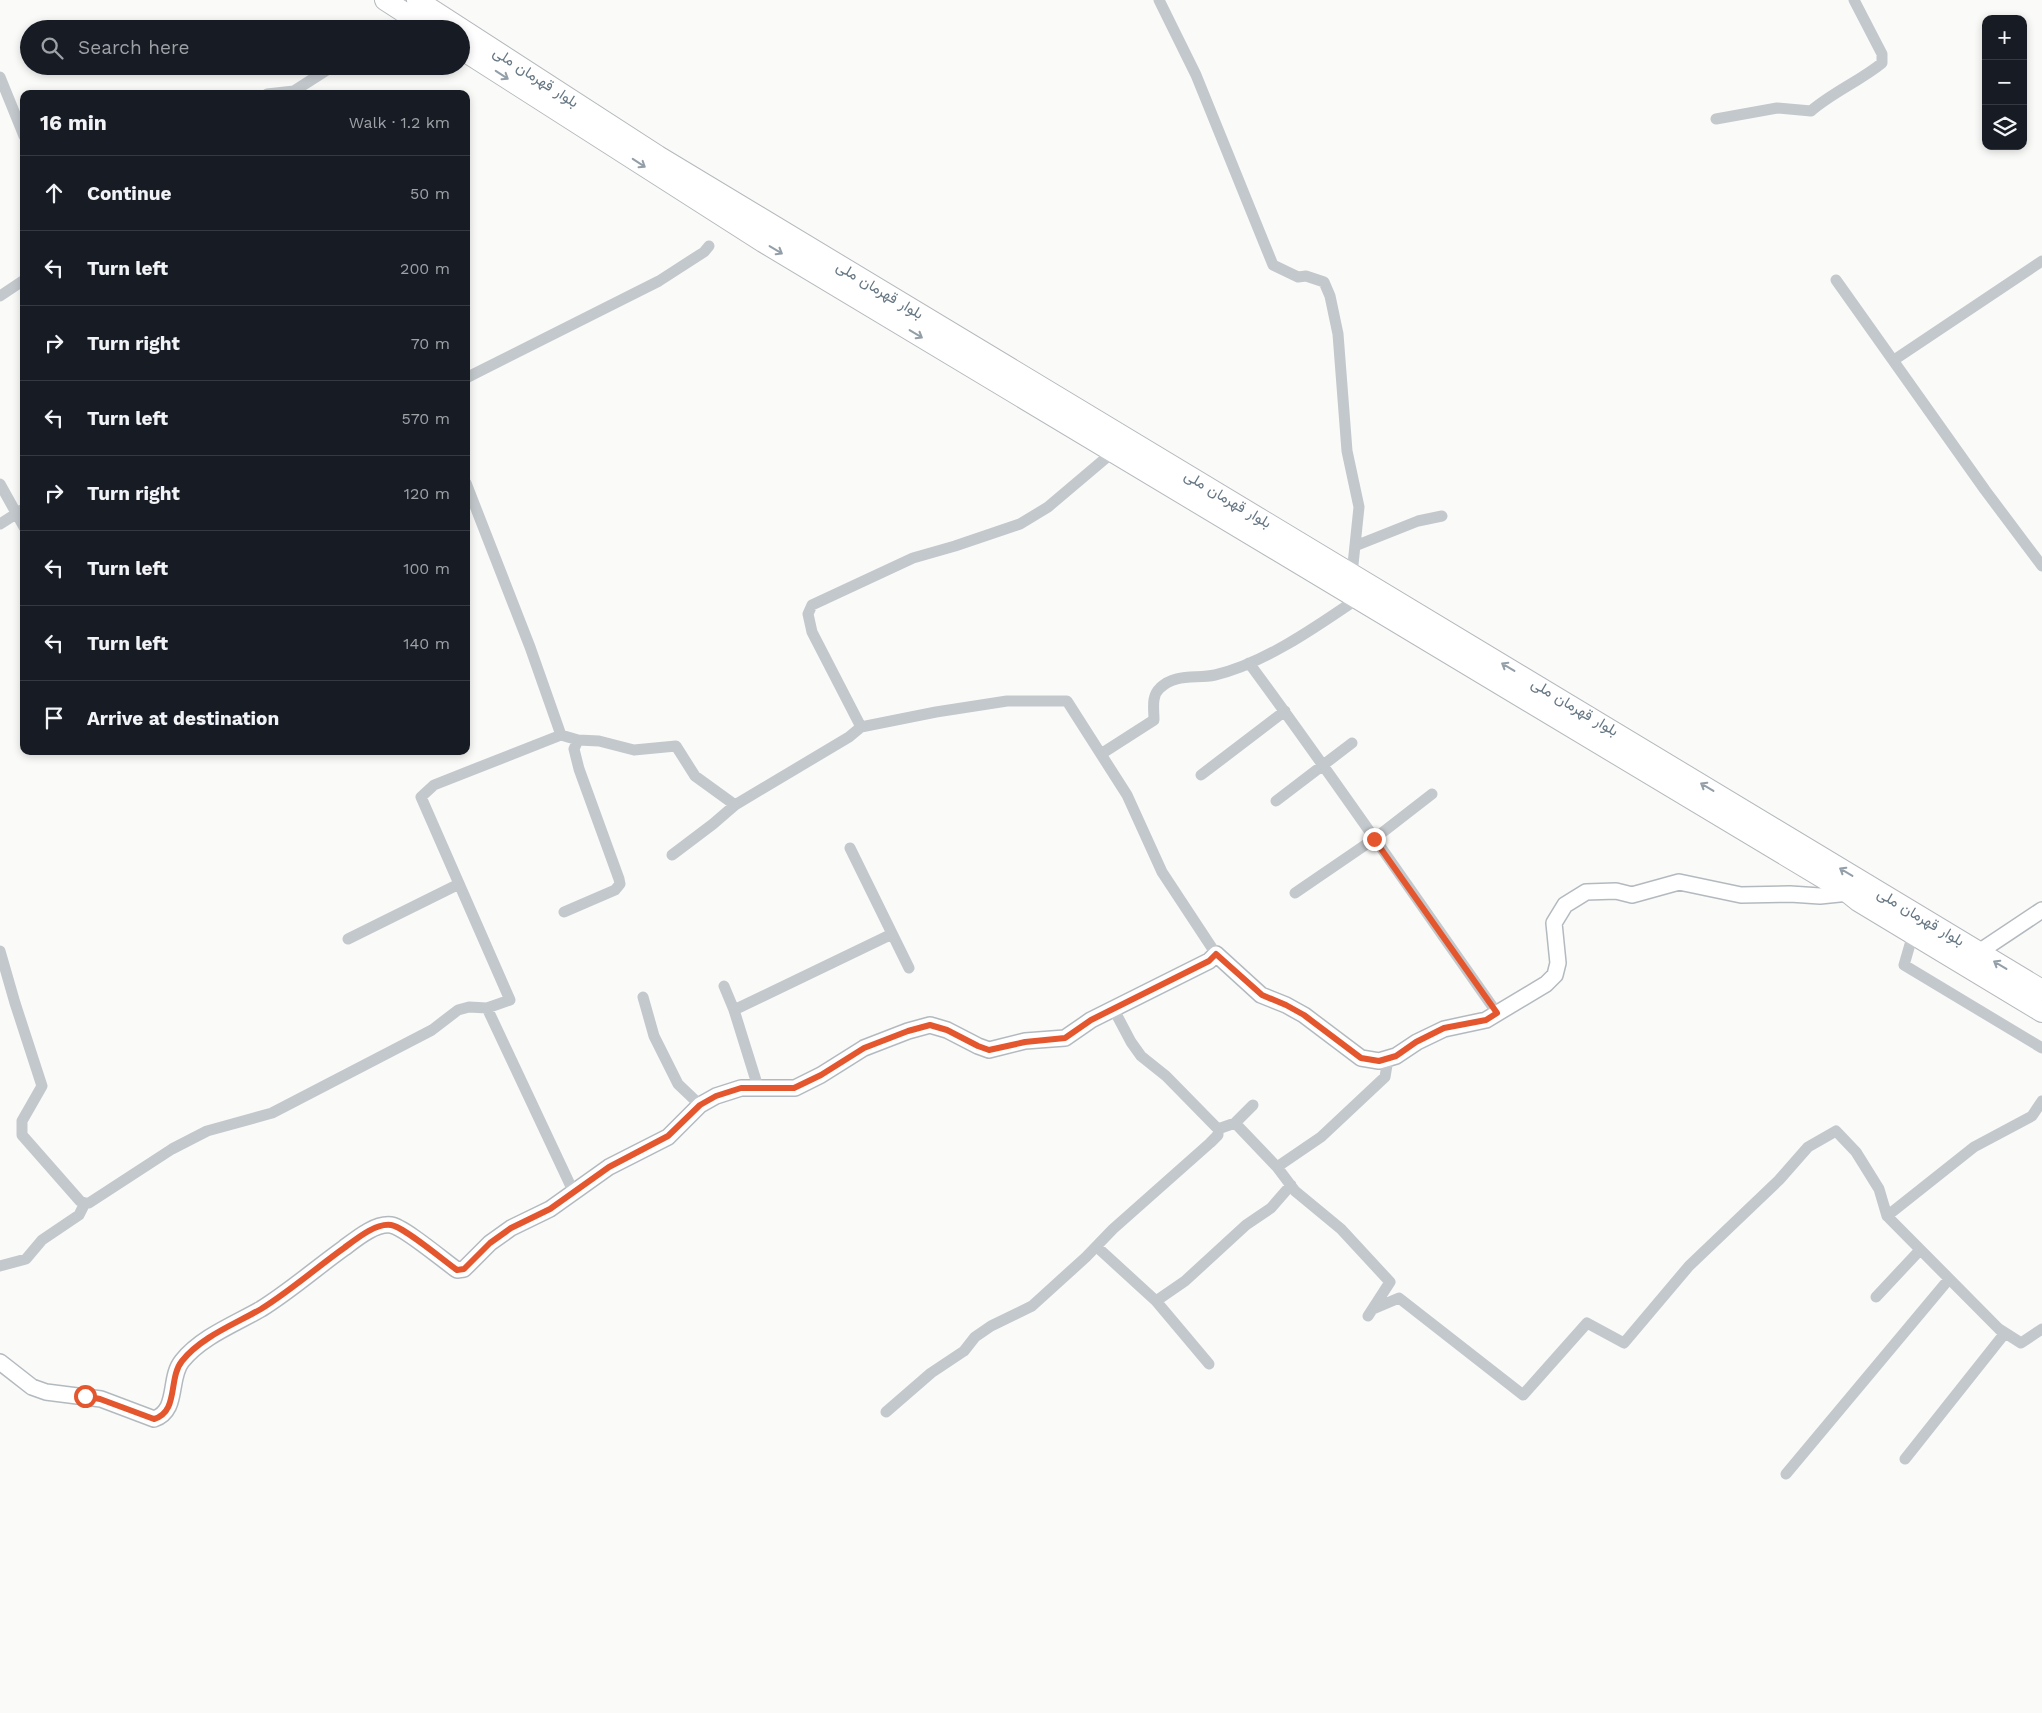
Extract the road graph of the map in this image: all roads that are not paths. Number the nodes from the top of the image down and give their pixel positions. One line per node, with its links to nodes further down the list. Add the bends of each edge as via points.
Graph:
1 (385, 0): 4 (highway, بلوار قهرمان ملی)
2 (1159, 0): 29 (street, via 1196,75 1273,265 1298,277 1324,282 1330,296 1338,334 1347,451 1359,507)
3 (1854, 0): 13 (street, via 1882,54 1882,62 1873,70 1811,111 1777,108)
4 (414, 8): 5 (street); 6 (highway, بلوار قهرمان ملی); 7 (highway, بلوار قهرمان ملی)
5 (401, 20)
6 (423, 20)
7 (434, 20)
8 (470, 42): 31 (highway, بلوار قهرمان ملی)
9 (470, 55): 22 (highway, بلوار قهرمان ملی, one-way to 22, via 763,242)
10 (319, 75): 12 (street)
11 (0, 78): 14 (street)
12 (296, 90)
13 (1716, 119)
14 (20, 126)
15 (709, 246): 21 (street, via 659,281)
16 (2042, 262): 20 (street)
17 (1836, 280): 20 (street)
18 (20, 283): 19 (street)
19 (0, 296)
20 (1894, 360): 30 (street)
21 (470, 376)
22 (1113, 452): 32 (highway, بلوار قهرمان ملی); 35 (street, via 1048,507 1020,524 913,558 812,606 808,614 812,632)
23 (0, 484): 25 (street)
24 (470, 493): 36 (street)
25 (20, 510)
26 (20, 512): 28 (street)
27 (1442, 516): 29 (street, via 1418,521)
28 (0, 524)
29 (1355, 546): 31 (street)
30 (2042, 566)
31 (1352, 574): 49 (highway, بلوار قهرمان ملی, one-way to 31)
32 (1357, 599): 33 (street, via 1315,628); 51 (highway, بلوار قهرمان ملی)
33 (1249, 663): 34 (street); 39 (street, via 1214,675 1172,679 1154,695 1154,720)
34 (1285, 711): 40 (street); 41 (street)
35 (861, 727): 39 (street, via 1007,701 1067,701); 44 (street)
36 (561, 735): 37 (street); 48 (street, via 434,785 421,797)
37 (578, 740): 44 (street, via 600,741 634,750 676,746 695,776); 53 (street, via 574,749 579,769 620,884 615,890)
38 (1352, 743): 40 (street)
39 (1101, 754): 59 (street, via 1126,795 1162,872)
40 (1324, 764): 43 (street); 45 (street)
41 (1201, 775)
42 (1432, 794): 45 (street)
43 (1276, 801)
44 (735, 804): 47 (street)
45 (1374, 839): 50 (street); 68 (street)
46 (850, 848): 54 (street)
47 (672, 855)
48 (459, 884): 56 (street); 64 (street, via 510,1000)
49 (1870, 886): 51 (street); 58 (highway, بلوار قهرمان ملی)
50 (1295, 893)
51 (1848, 893): 55 (highway, بلوار قهرمان ملی); 68 (street, via 1741,895 1679,882 1632,895 1616,891 1586,892 1565,905 1554,923 1558,963 1555,975 1546,984)
52 (2042, 910): 58 (street)
53 (564, 912)
54 (892, 934): 60 (street); 66 (street)
55 (1913, 934): 67 (highway, بلوار قهرمان ملی); 69 (street, via 1904,965)
56 (348, 939)
57 (0, 951): 80 (street, via 42,1086 22,1121 22,1136)
58 (1978, 952): 62 (highway, بلوار قهرمان ملی, one-way to 58)
59 (1216, 954): 65 (street, via 1209,961); 70 (street, via 1262,995 1304,1015 1361,1058)
60 (909, 968)
61 (724, 986): 66 (street)
62 (2042, 990)
63 (643, 996): 73 (street, via 654,1036 678,1084)
64 (487, 1008): 79 (street); 80 (street, via 458,1010 424,1034 272,1113 207,1131 172,1149 89,1204)
65 (1114, 1008): 71 (street, via 1065,1038 989,1050 930,1025 864,1048 794,1088); 76 (street, via 1140,1056 1166,1076)
66 (734, 1010): 71 (street)
67 (2042, 1012)
68 (1497, 1013): 70 (street, via 1486,1020 1444,1028)
69 (2042, 1048)
70 (1388, 1059): 77 (street, via 1385,1077 1321,1137)
71 (758, 1087): 73 (street, via 741,1088)
72 (2042, 1101): 81 (street, via 2032,1116 1974,1147)
73 (700, 1105): 79 (street, via 668,1136 609,1167)
74 (1253, 1105): 75 (street)
75 (1236, 1123): 76 (street); 77 (street)
76 (1218, 1129): 82 (street, via 1218,1135 1210,1143)
77 (1277, 1167): 78 (street)
78 (1290, 1185): 81 (street, via 1341,1229 1390,1282 1370,1312 1399,1298 1524,1395 1587,1324 1624,1343 1689,1266 1779,1180 1808,1147 1836,1131 1856,1152 1879,1189); 87 (street, via 1271,1208 1246,1225 1185,1281)
79 (574, 1192): 90 (street, via 550,1209 511,1228 490,1243 464,1269 457,1270 402,1229 391,1225 378,1227 356,1238 262,1308 189,1353 180,1363 169,1408 154,1419 100,1399 32,1387)
80 (85, 1203): 84 (street, via 79,1215 42,1240 26,1259)
81 (1886, 1216): 83 (street)
82 (1097, 1247): 87 (street); 92 (street, via 1032,1306 975,1337 964,1351 931,1373)
83 (1920, 1250): 85 (street); 86 (street)
84 (0, 1266)
85 (1949, 1279): 89 (street); 94 (street)
86 (1876, 1296)
87 (1156, 1301): 91 (street)
88 (2042, 1329): 89 (street, via 2021,1343)
89 (2005, 1333): 93 (street)
90 (0, 1362)
91 (1210, 1364)
92 (886, 1412)
93 (1905, 1459)
94 (1786, 1474)

